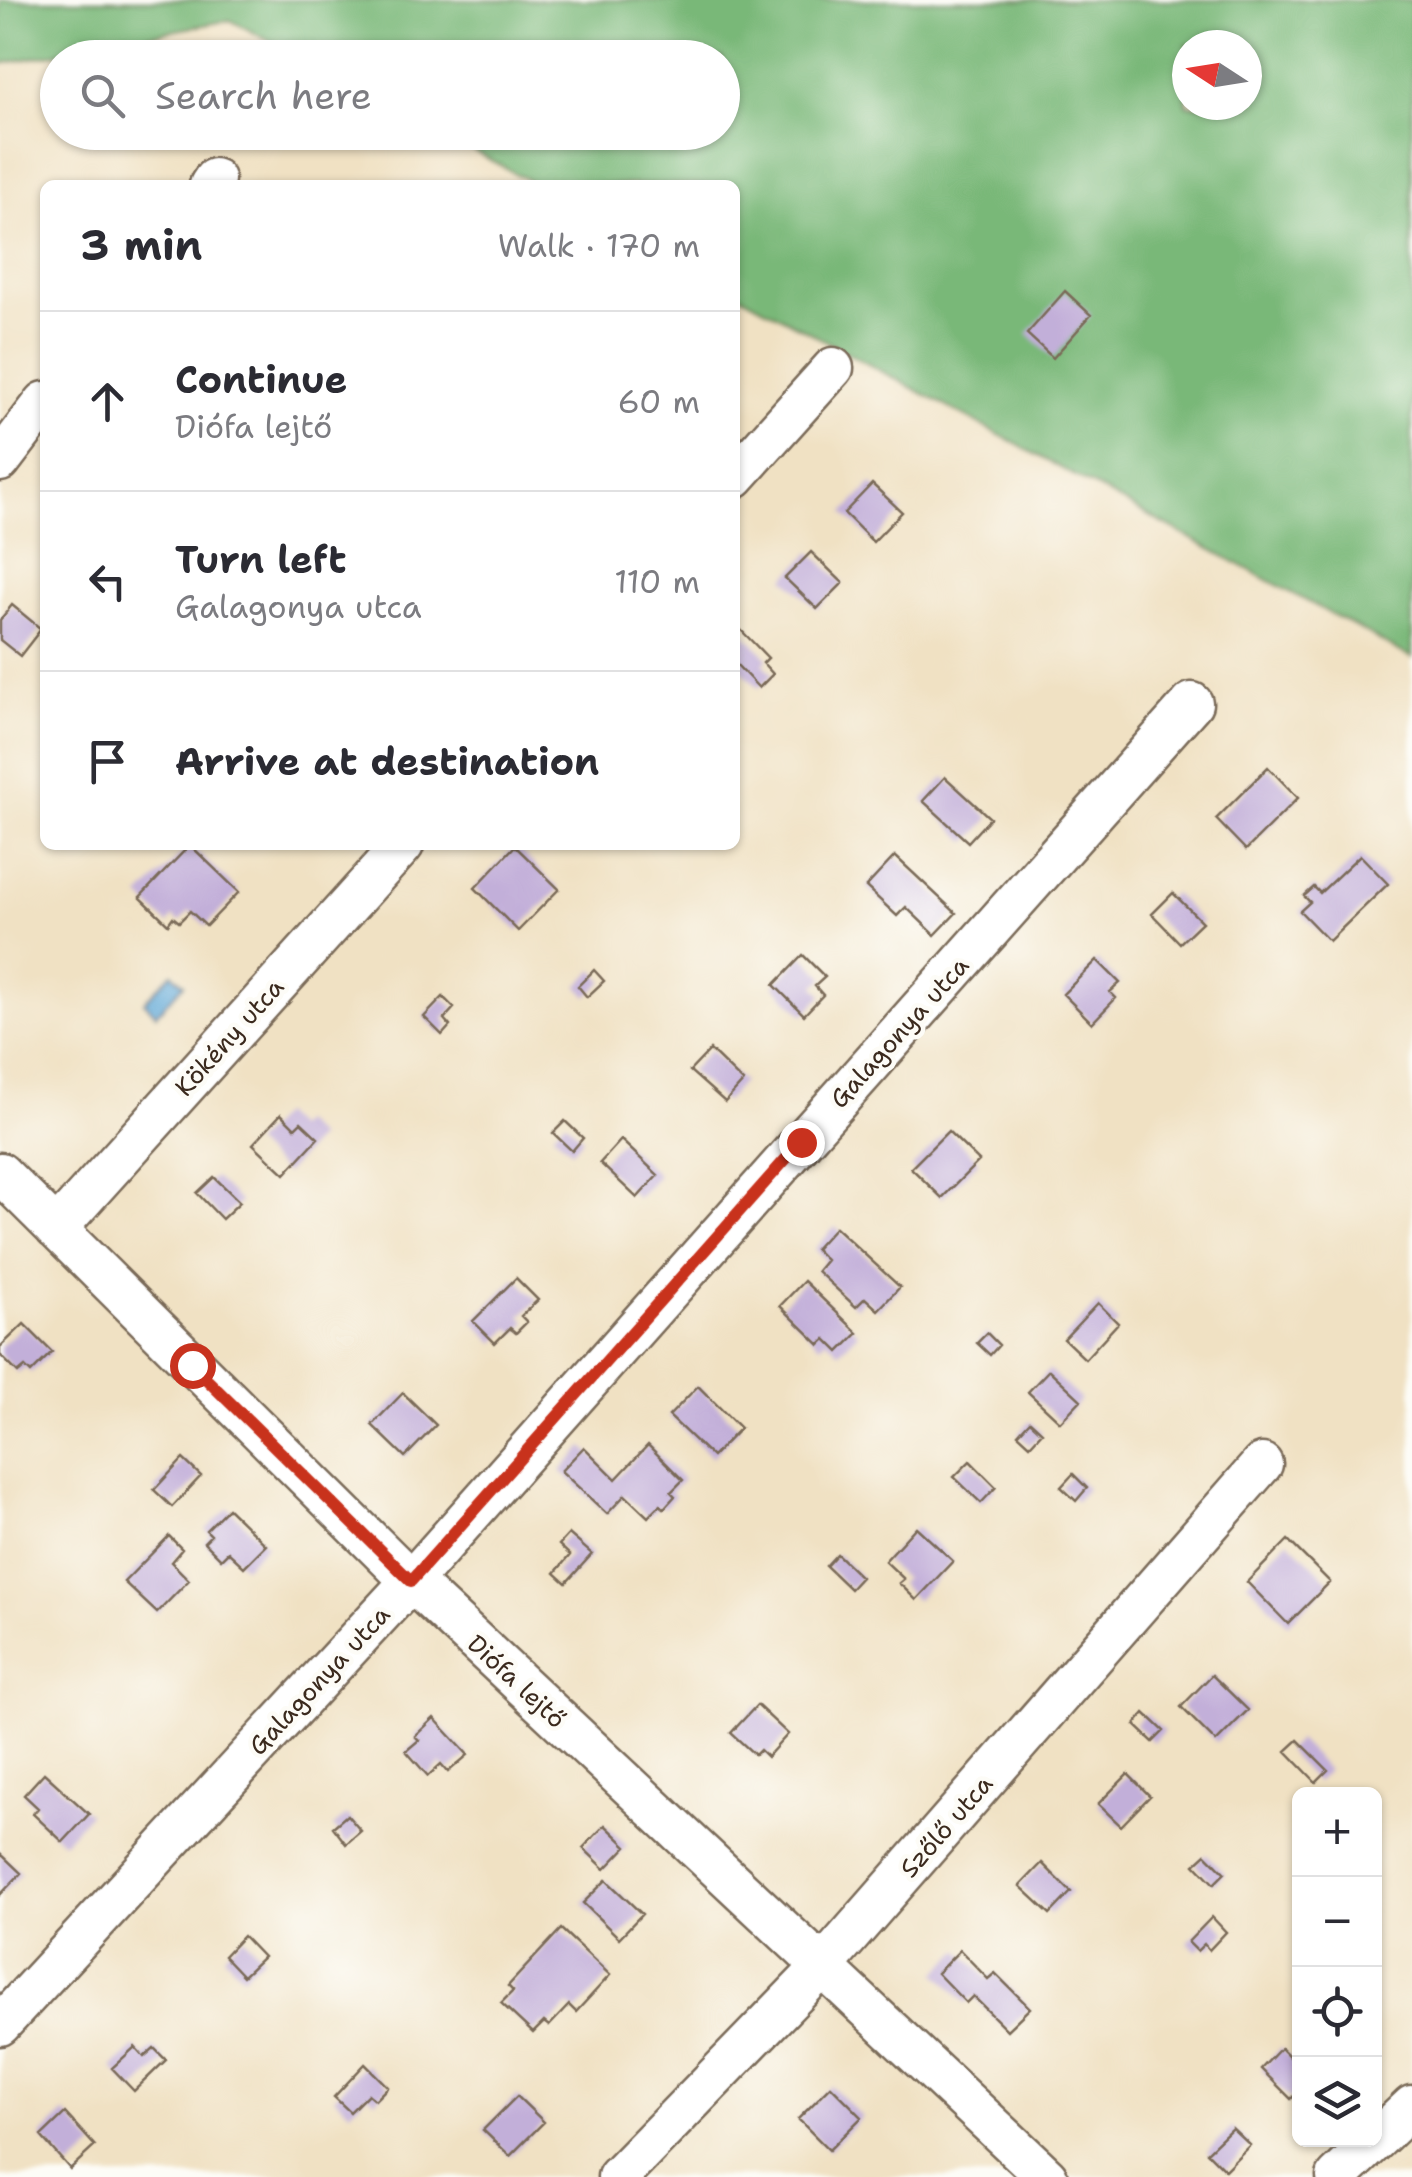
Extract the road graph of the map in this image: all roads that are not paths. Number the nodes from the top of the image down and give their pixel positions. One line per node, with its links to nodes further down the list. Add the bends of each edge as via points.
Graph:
1 (833, 368): 4 (street)
2 (40, 409): 3 (street)
3 (0, 461)
4 (740, 471)
5 (1192, 703): 10 (street, Galagonya utca)
6 (398, 850): 8 (street, Kökény utca)
7 (0, 1172): 8 (street, Diófa lejtő)
8 (56, 1229): 10 (street, Diófa lejtő)
9 (1262, 1464): 11 (street, Szőlő utca)
10 (411, 1581): 11 (street, Diófa lejtő); 12 (street, Galagonya utca)
11 (822, 1967): 14 (street, Szőlő utca); 15 (street, Diófa lejtő)
12 (0, 2025)
13 (1407, 2120): 16 (street)
14 (618, 2177)
15 (1047, 2177)
16 (1337, 2177)

